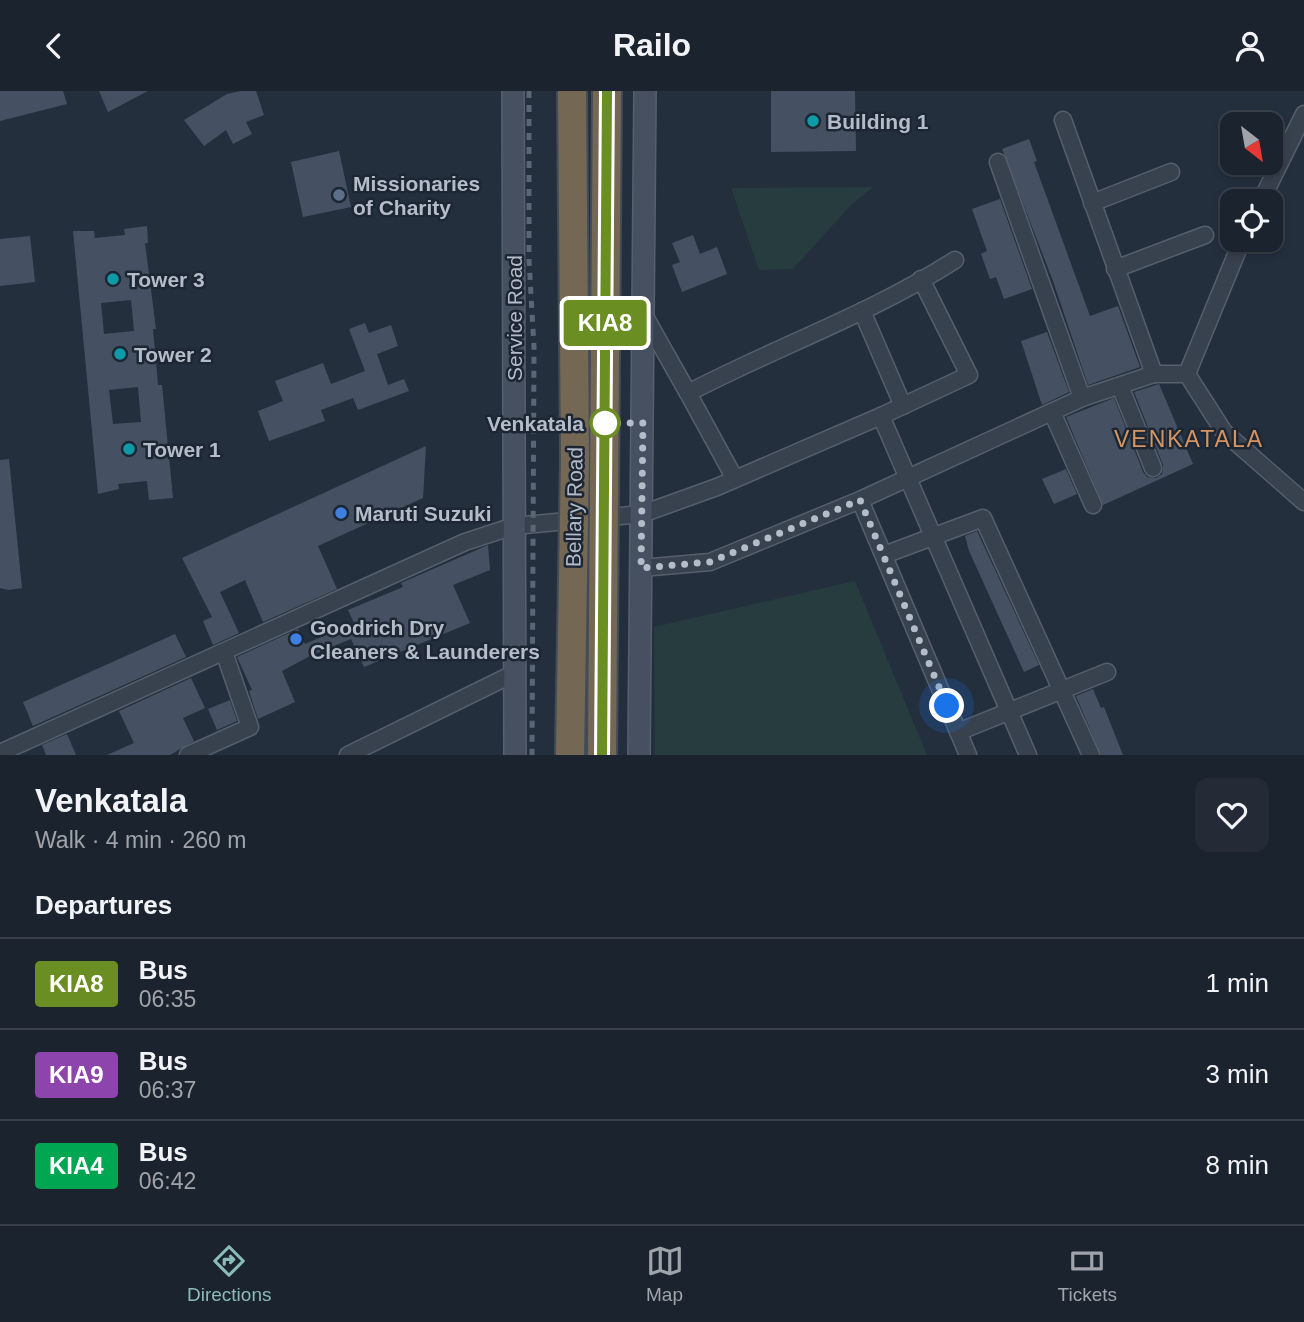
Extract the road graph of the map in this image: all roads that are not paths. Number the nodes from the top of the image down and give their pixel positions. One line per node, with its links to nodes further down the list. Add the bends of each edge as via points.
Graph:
1 (513, 91): 33 (main road, Service Road)
2 (572, 91): 47 (highway, Bellary Road, bridge, via 575,458)
3 (607, 91): 48 (highway, Bellary Road, bridge)
4 (645, 91): 17 (main road)
5 (1304, 114): 9 (street)
6 (1063, 120): 10 (street)
7 (998, 162): 22 (street)
8 (1171, 172): 10 (street)
9 (1267, 189)
10 (1093, 203): 14 (street)
11 (1205, 235): 14 (street)
12 (1237, 252): 19 (street)
13 (955, 260): 15 (street)
14 (1115, 269): 18 (street)
15 (920, 279): 16 (street); 23 (street, via 969,375)
16 (862, 311): 21 (street); 23 (street)
17 (644, 315): 21 (street); 32 (main road)
18 (1154, 374): 19 (street); 20 (street)
19 (1187, 374): 30 (street, via 1224,432)
20 (1120, 386): 22 (street); 26 (street)
21 (688, 393): 28 (street)
22 (1082, 398): 24 (street)
23 (903, 406): 25 (street)
24 (1052, 412): 27 (street); 31 (street)
25 (881, 416): 27 (street); 28 (street)
26 (1153, 468)
27 (908, 477): 29 (street); 34 (street)
28 (735, 479): 32 (street)
29 (860, 500): 35 (street); 36 (street, via 710,562)
30 (1304, 502)
31 (1093, 505)
32 (642, 514): 33 (street); 36 (main road)
33 (514, 526): 37 (street, via 465,542); 39 (main road, Service Road)
34 (934, 536): 35 (street); 40 (street, via 983,518); 41 (street)
35 (884, 555): 42 (street)
36 (641, 568): 49 (main road)
37 (224, 652): 43 (street); 44 (street, via 250,727)
38 (1107, 672): 40 (street)
39 (514, 673): 45 (street); 46 (main road, Service Road)
40 (1063, 690): 41 (street); 52 (street)
41 (1008, 712): 42 (street); 51 (street)
42 (958, 731): 50 (street)
43 (0, 753)
44 (188, 755)
45 (348, 755)
46 (515, 755)
47 (570, 755)
48 (602, 755)
49 (639, 755)
50 (968, 755)
51 (1028, 755)
52 (1091, 755)

